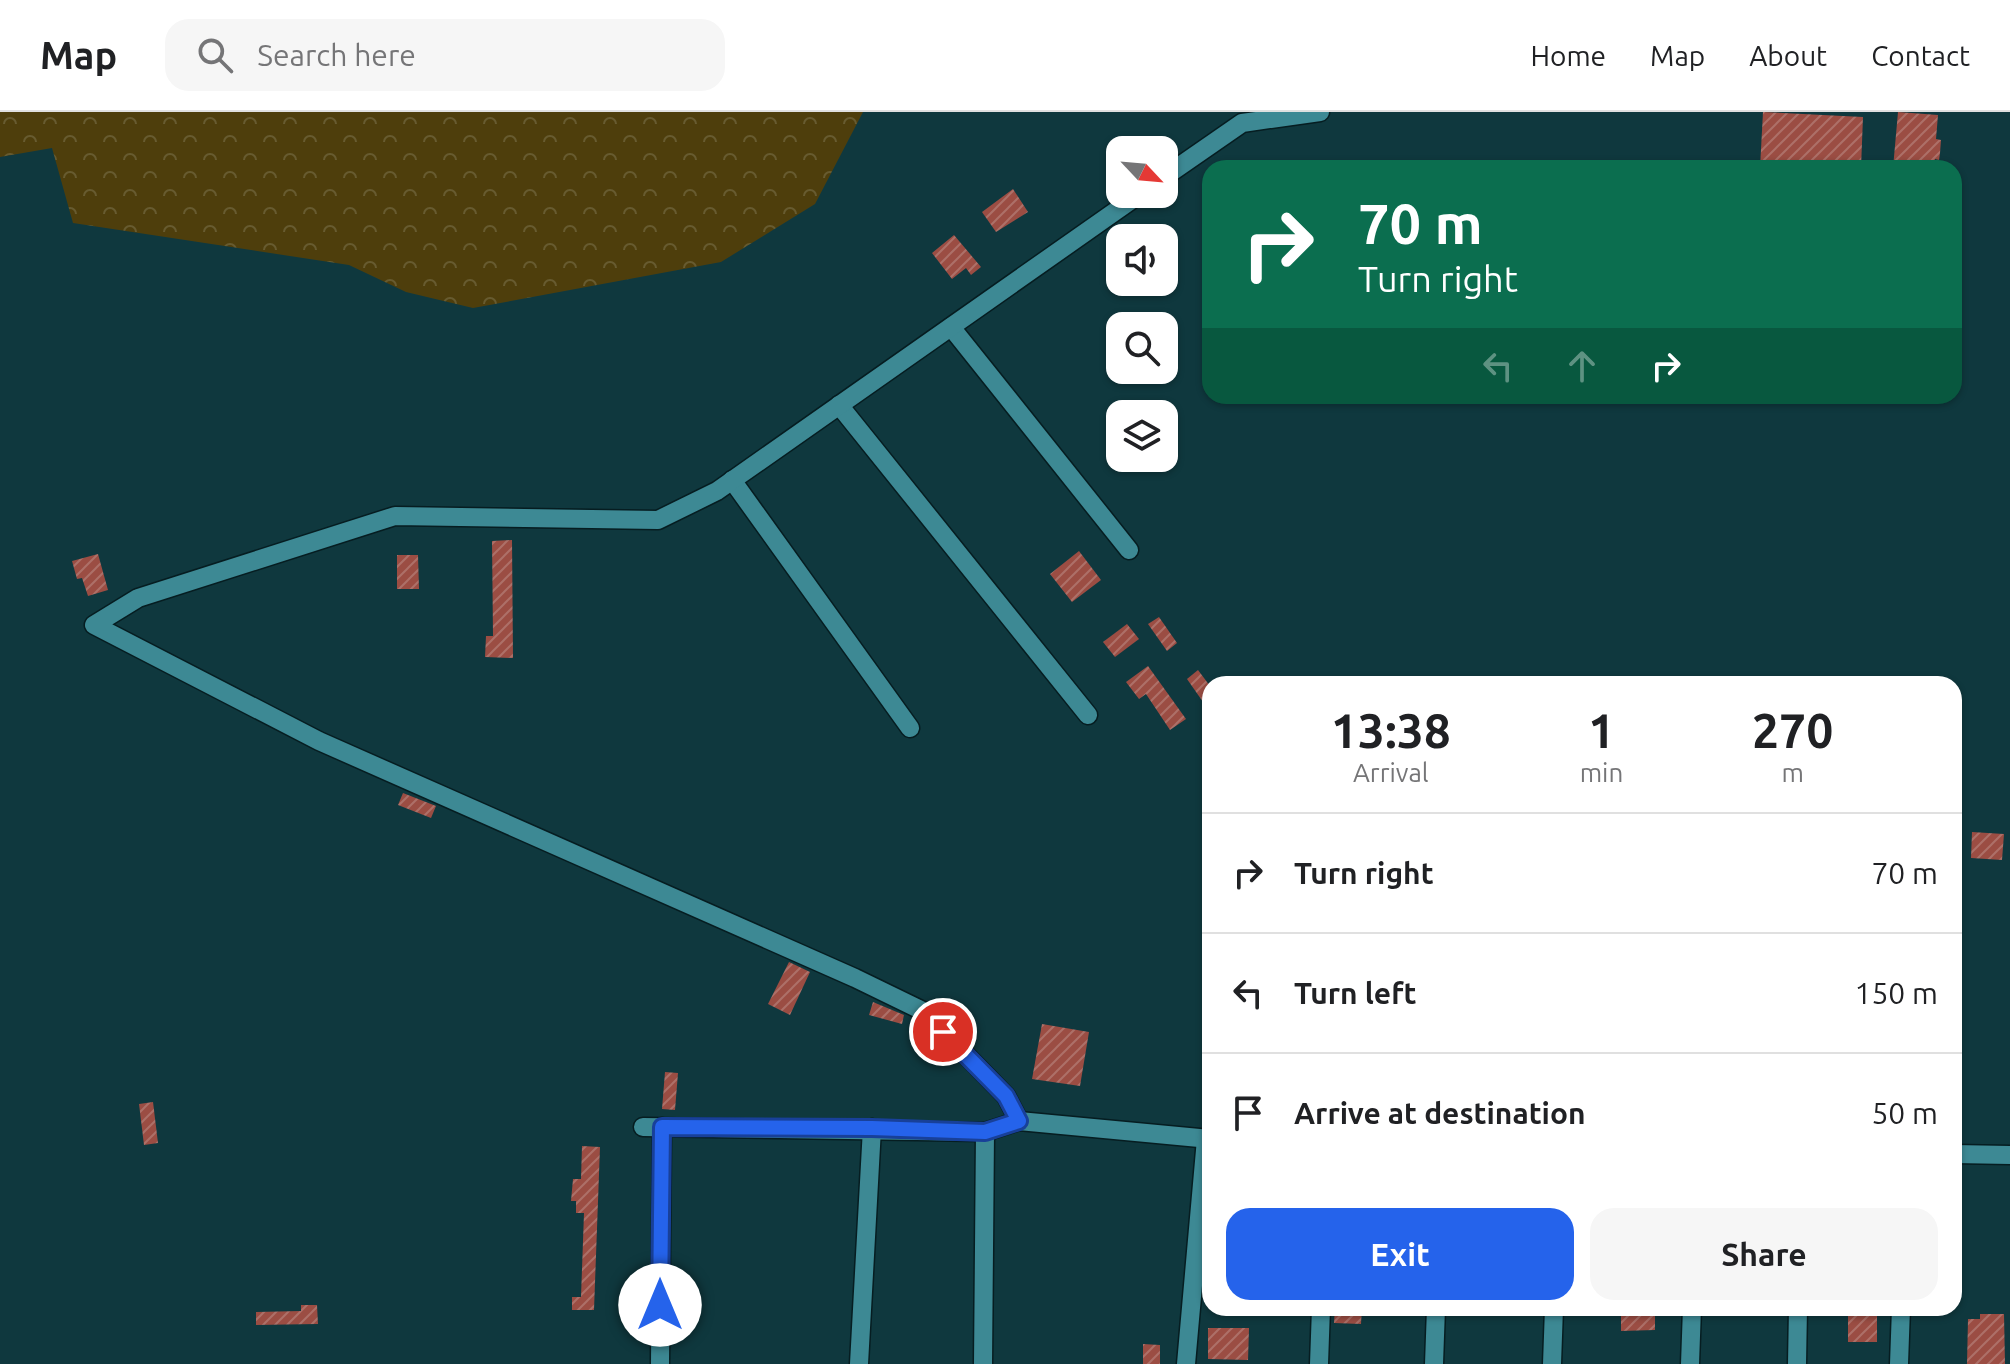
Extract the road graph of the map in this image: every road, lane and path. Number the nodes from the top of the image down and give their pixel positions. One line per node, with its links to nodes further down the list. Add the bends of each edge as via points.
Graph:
1 (1320, 112): 2 (street, via 1242,123)
2 (1178, 167)
3 (1120, 208): 4 (street)
4 (951, 327): 5 (street); 7 (street)
5 (839, 405): 6 (street); 8 (street)
6 (732, 480): 9 (street); 10 (street, via 658,520 395,516 138,598 94,625 319,741 923,1011 1006,1096)
7 (1129, 550)
8 (1088, 715)
9 (910, 728)
10 (1019, 1121): 12 (street); 13 (street)
11 (872, 1128): 12 (street); 23 (street, via 652,1127); 24 (street)
12 (985, 1132): 25 (street)
13 (1202, 1138)
14 (1962, 1154): 15 (street)
15 (2010, 1155)
16 (1202, 1200): 26 (street)
17 (1321, 1316): 27 (street)
18 (1436, 1316): 28 (street)
19 (1554, 1316): 29 (street)
20 (1692, 1316): 30 (street)
21 (1798, 1316): 31 (street)
22 (1901, 1316): 32 (street)
23 (660, 1364)
24 (859, 1364)
25 (983, 1364)
26 (1186, 1364)
27 (1319, 1364)
28 (1434, 1364)
29 (1552, 1364)
30 (1690, 1364)
31 (1797, 1364)
32 (1899, 1364)

